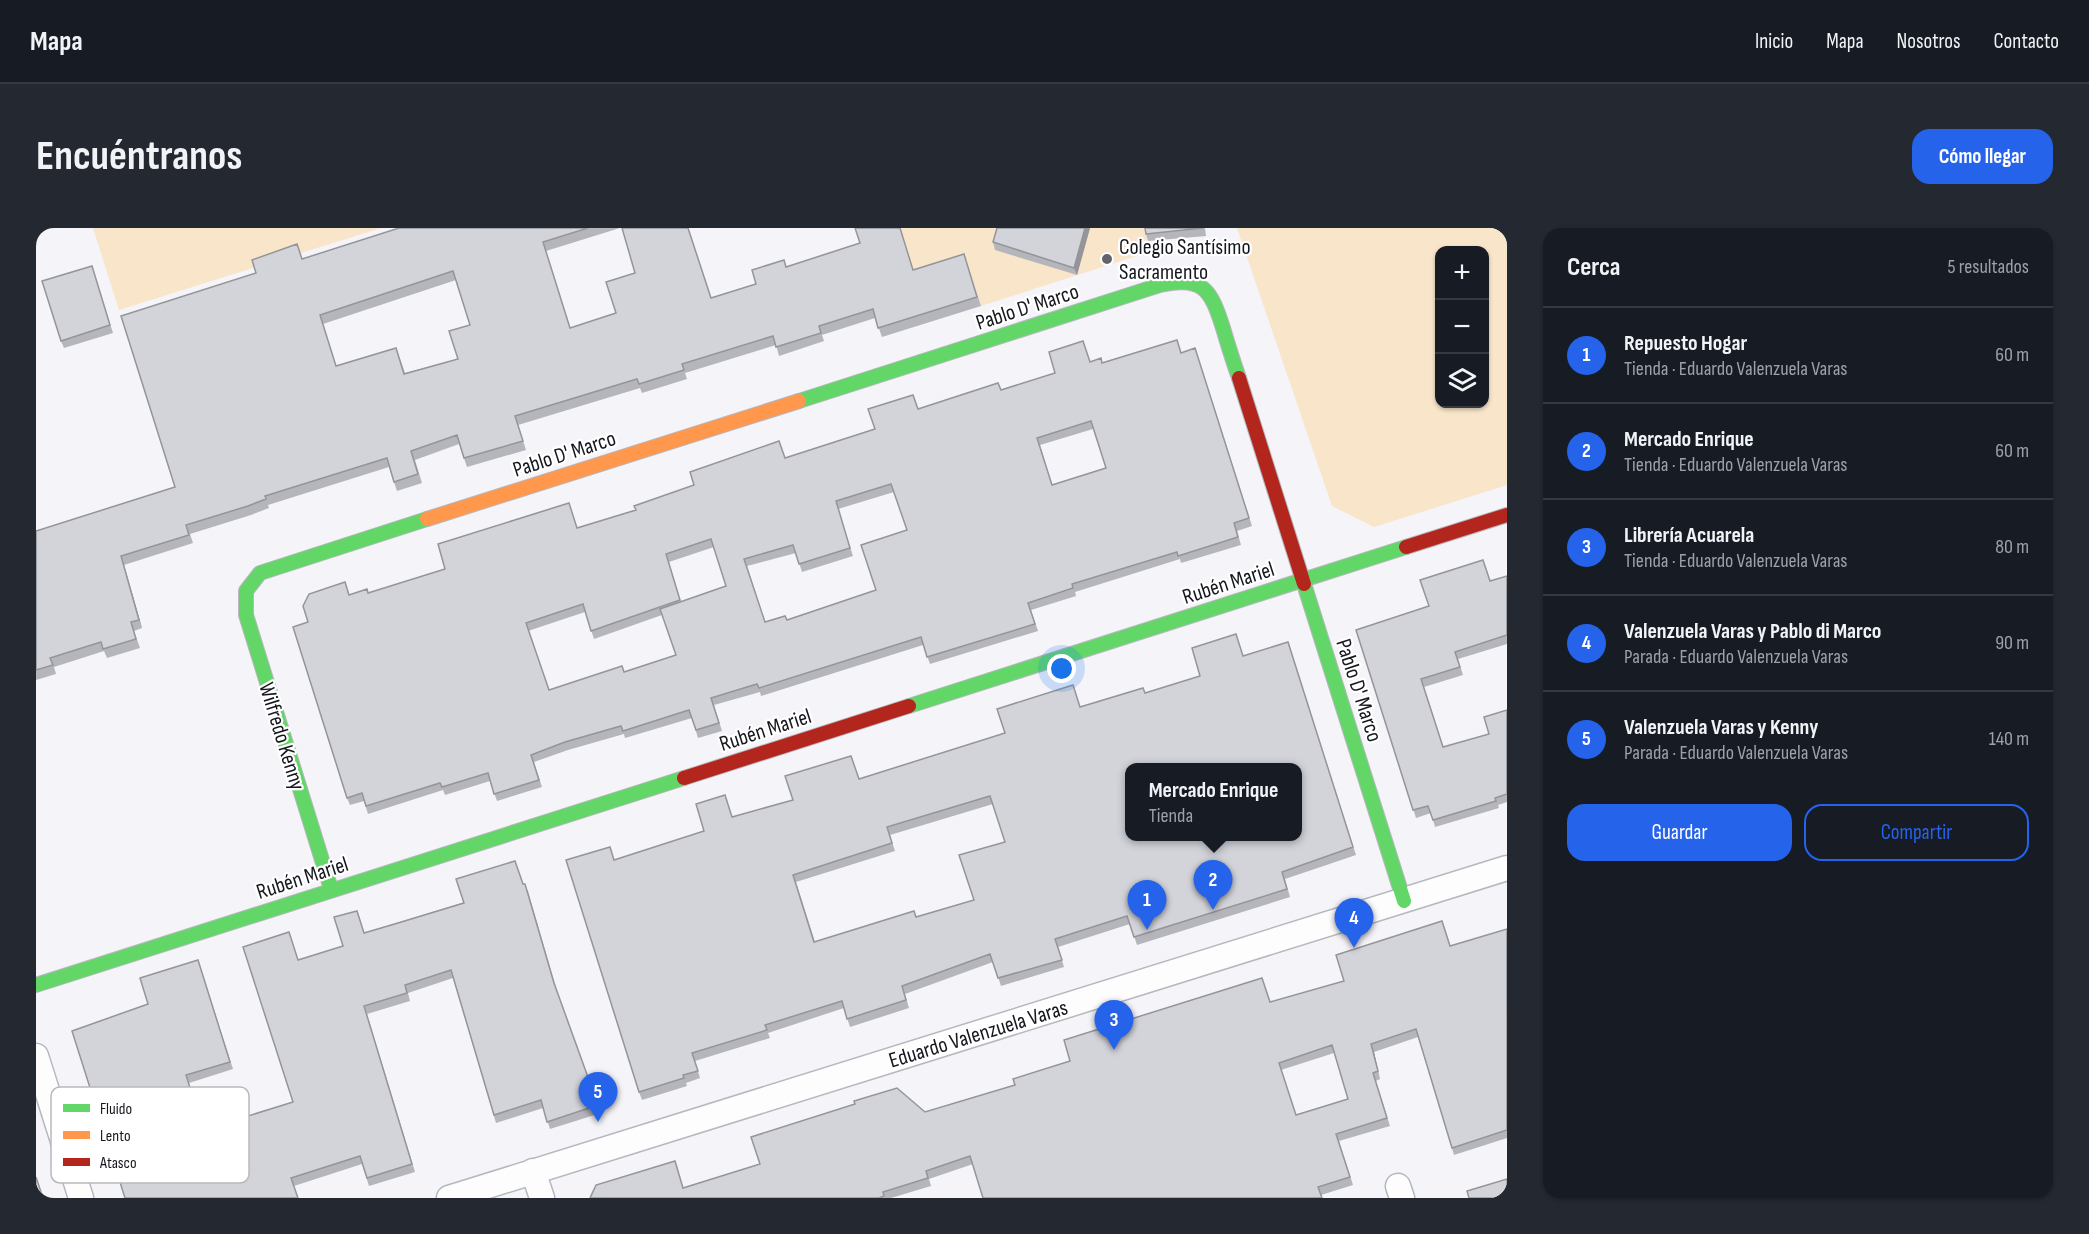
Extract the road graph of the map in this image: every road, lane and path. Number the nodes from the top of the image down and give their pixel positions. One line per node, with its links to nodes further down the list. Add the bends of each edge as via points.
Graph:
1 (1507, 515): 2 (street, Rubén Mariel)
2 (1303, 580): 3 (street, Pablo D' Marco, via 1213,297 1191,280 1160,285 275,567); 5 (street, Rubén Mariel); 6 (street, Pablo D' Marco)
3 (249, 582): 5 (street, Wilfredo Kenny, via 243,603 246,615)
4 (1507, 868): 6 (street, Eduardo Valenzuela Varas)
5 (331, 889): 7 (street, Rubén Mariel)
6 (1404, 901): 10 (street, Eduardo Valenzuela Varas)
7 (36, 985)
8 (36, 1056): 9 (street)
9 (51, 1103)
10 (533, 1171): 13 (street, Eduardo Valenzuela Varas); 14 (street)
11 (76, 1183): 12 (street)
12 (81, 1198)
13 (449, 1198)
14 (542, 1198)

